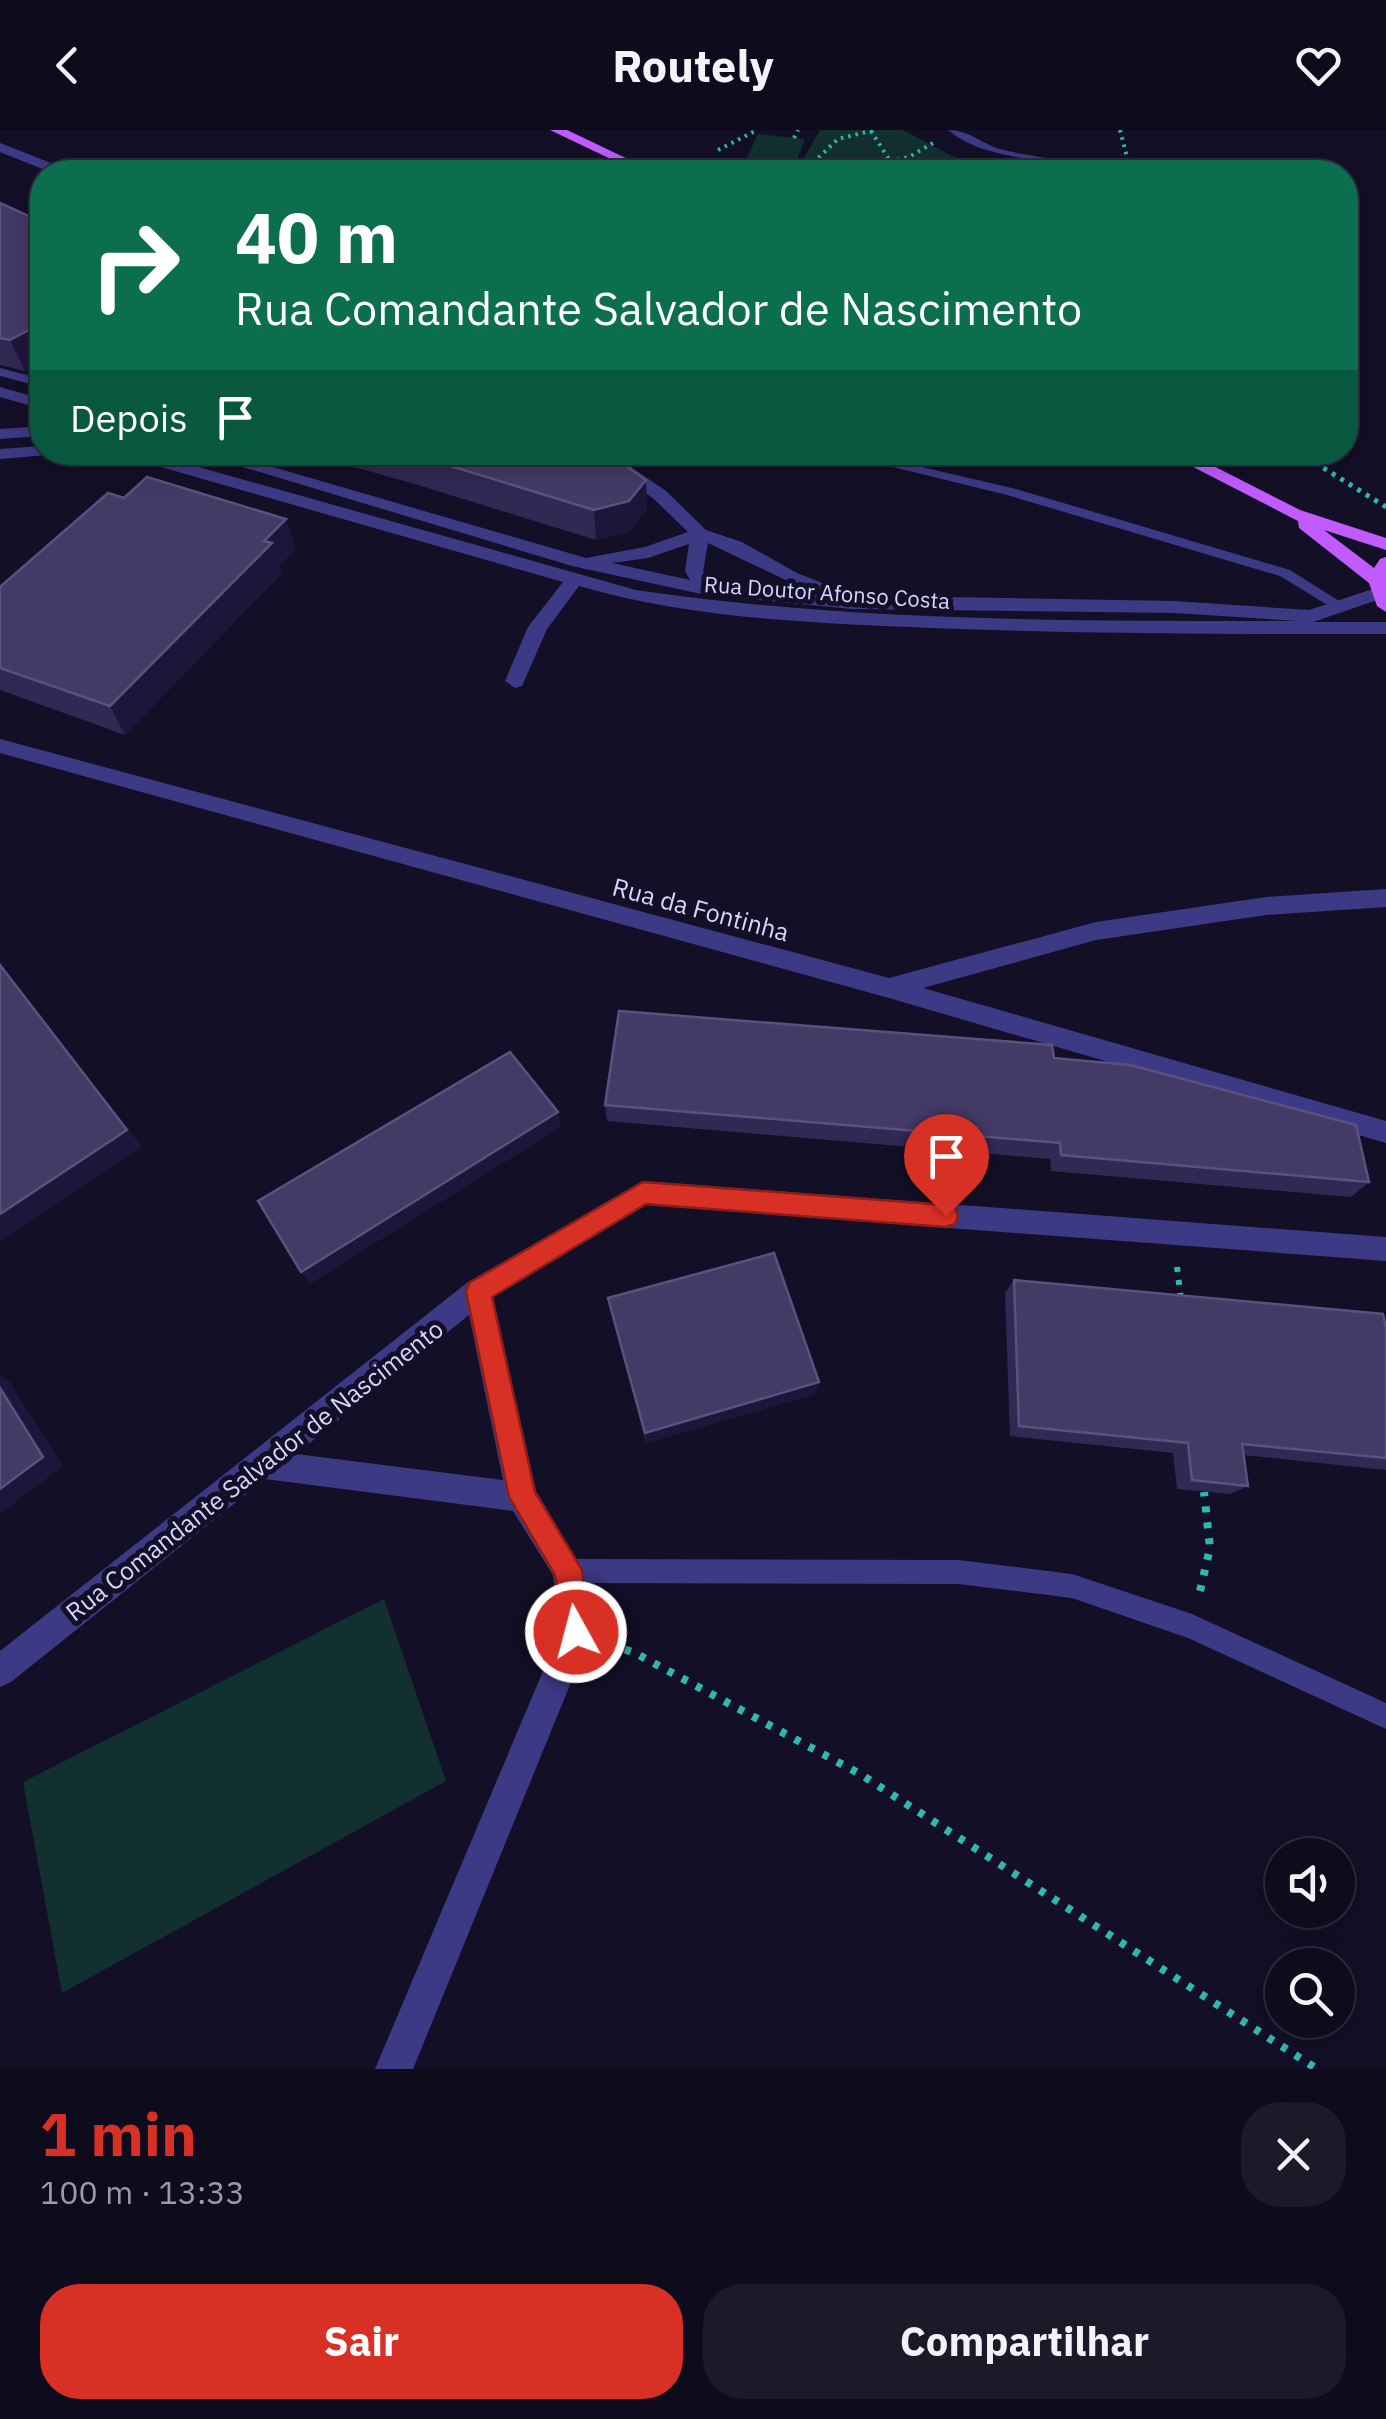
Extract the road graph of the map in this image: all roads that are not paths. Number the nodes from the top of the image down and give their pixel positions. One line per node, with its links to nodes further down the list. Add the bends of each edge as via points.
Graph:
1 (556, 130): 5 (main road)
2 (954, 130): 6 (street, via 996,152)
3 (0, 146): 4 (street)
4 (33, 160)
5 (622, 160)
6 (1042, 160)
7 (0, 372): 8 (lane)
8 (30, 380)
9 (0, 392): 10 (street)
10 (30, 401)
11 (30, 432): 12 (street)
12 (0, 434)
13 (30, 452): 14 (street)
14 (0, 454)
15 (175, 465): 24 (street, Rua Doutor Afonso Costa)
16 (242, 465): 24 (street, Rua Doutor Afonso Costa)
17 (617, 465): 21 (street)
18 (894, 465): 28 (lane, via 1011,492 1285,574)
19 (1198, 465): 20 (main road)
20 (1294, 514): 22 (main road); 25 (main road)
21 (700, 534): 23 (street); 24 (street); 26 (street, via 694,570)
22 (1386, 544)
23 (730, 561): 26 (street); 27 (street)
24 (576, 571): 26 (street, Rua Doutor Afonso Costa, via 635,596); 30 (street, via 538,627)
25 (1382, 585): 28 (street, Rua Doutor Afonso Costa)
26 (704, 598): 27 (street, Rua Doutor Afonso Costa); 29 (street, Rua Doutor Afonso Costa, via 857,620)
27 (852, 602): 28 (street, Rua Doutor Afonso Costa, via 1310,616)
28 (1339, 606)
29 (1386, 628)
30 (515, 681)
31 (0, 746): 33 (street, Rua da Fontinha)
32 (1386, 898): 33 (street, via 1266,906 1096,931)
33 (889, 988): 34 (street, Rua da Fontinha)
34 (1386, 1132)
35 (1386, 1249): 36 (street, Rua Comandante Salvador de Nascimento, via 643,1193)
36 (478, 1292): 37 (street, Rua Comandante Salvador de Nascimento); 38 (street)
37 (262, 1464): 38 (street); 40 (street, Rua Comandante Salvador de Nascimento)
38 (522, 1497): 39 (street)
39 (568, 1570): 41 (lane, via 958,1572 1072,1586 1192,1626); 42 (street, via 576,1632)
40 (0, 1671)
41 (1386, 1716)
42 (394, 2069)

